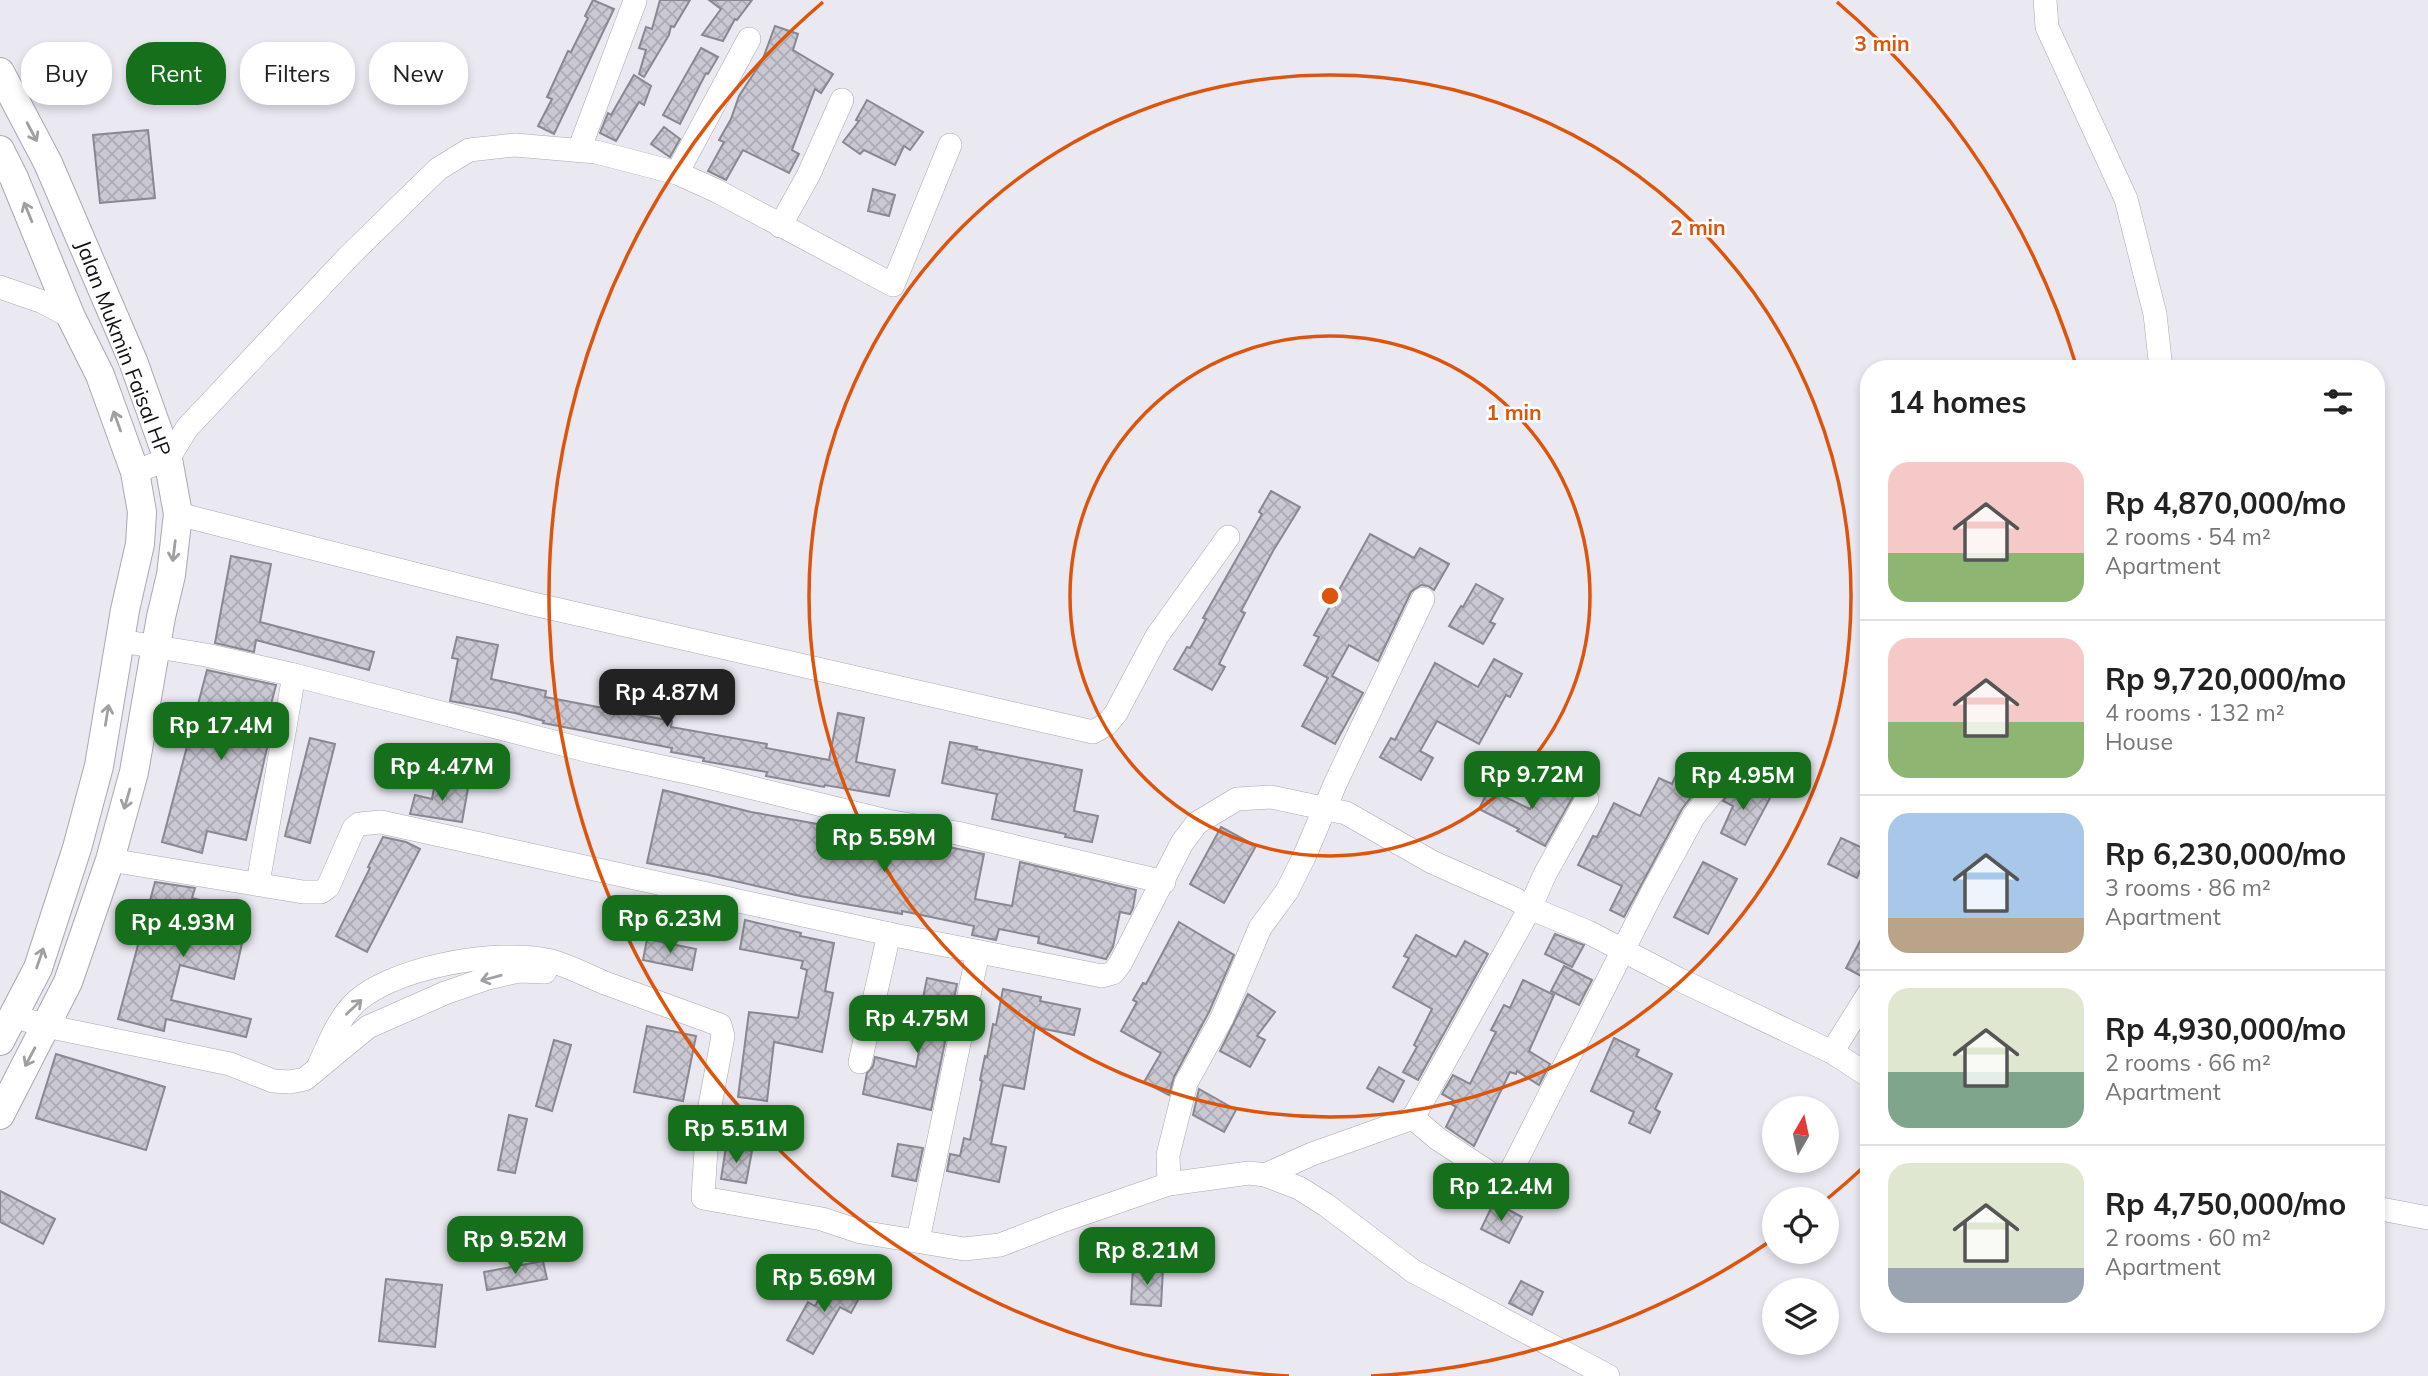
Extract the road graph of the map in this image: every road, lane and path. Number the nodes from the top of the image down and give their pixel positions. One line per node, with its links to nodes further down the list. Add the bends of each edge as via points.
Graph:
1 (2045, 0): 13 (street, via 2047,27 2126,199 2155,314)
2 (635, 1): 8 (street)
3 (749, 39): 9 (street)
4 (0, 72): 14 (street, Jalan Mukmin Faisal HP, one-way to 14, via 48,163 133,361)
5 (842, 100): 10 (street)
6 (950, 145): 10 (street, via 893,285)
7 (0, 150): 12 (street, Jalan Mukmin Faisal HP, one-way to 7)
8 (579, 150): 9 (street); 14 (street, via 515,145 469,150 438,169 249,361 187,428)
9 (677, 173): 10 (street)
10 (780, 226)
11 (0, 287): 12 (street)
12 (71, 317): 15 (street, Jalan Mukmin Faisal HP, one-way to 12, via 100,375)
13 (2160, 360)
14 (168, 459): 15 (street); 16 (street, Jalan Mukmin Faisal HP)
15 (135, 472): 19 (street, Jalan Mukmin Faisal HP, via 142,512 140,544)
16 (178, 513): 17 (street, via 529,603 1093,732 1116,713 1157,636); 20 (street, Jalan Mukmin Faisal HP, one-way to 20)
17 (1228, 537)
18 (1423, 599): 24 (street)
19 (121, 641): 20 (street); 34 (street, Jalan Mukmin Faisal HP, one-way to 19, via 37,968 77,848 99,766)
20 (156, 647): 21 (street); 25 (street, Jalan Mukmin Faisal HP, one-way to 25, via 134,772)
21 (294, 675): 26 (street, via 593,752); 27 (street)
22 (1717, 788): 30 (street, via 1694,816)
23 (1587, 799): 28 (street)
24 (1325, 808): 26 (street, via 1270,797 1237,799 1197,823); 28 (street, via 1346,813 1433,862); 44 (street, via 1287,891 1260,928 1222,1018 1186,1083 1168,1155)
25 (110, 860): 27 (street); 35 (street, Jalan Mukmin Faisal HP, via 68,982)
26 (1164, 882): 31 (street, via 1113,973 1102,976)
27 (258, 883): 29 (street, via 321,892 328,887 354,828 381,822)
28 (1530, 908): 30 (street); 42 (street)
29 (889, 933): 31 (street); 38 (street)
30 (1624, 951): 37 (street); 42 (street, via 1505,1183)
31 (978, 952): 47 (street)
32 (583, 974): 39 (street, one-way to 39, via 519,971 488,978 368,1027); 39 (street, one-way to 32, via 350,1007 384,983 432,967 513,956 551,961); 47 (street, via 720,1025 723,1036 708,1116 703,1198)
33 (1860, 1007): 37 (street)
34 (13, 1016): 35 (street); 36 (street, Jalan Mukmin Faisal HP)
35 (46, 1026): 39 (street, via 230,1064 273,1081 305,1079); 41 (street, Jalan Mukmin Faisal HP, one-way to 41)
36 (0, 1041)
37 (1832, 1052): 40 (street)
38 (860, 1062)
39 (320, 1065)
40 (1860, 1070)
41 (0, 1115)
42 (1413, 1118): 43 (street)
43 (1265, 1175): 44 (street); 48 (street, via 1326,1205 1413,1271)
44 (1169, 1184): 47 (street, via 1000,1245 964,1249)
45 (2385, 1210): 46 (street)
46 (2428, 1218)
47 (918, 1241)
48 (1608, 1376)

